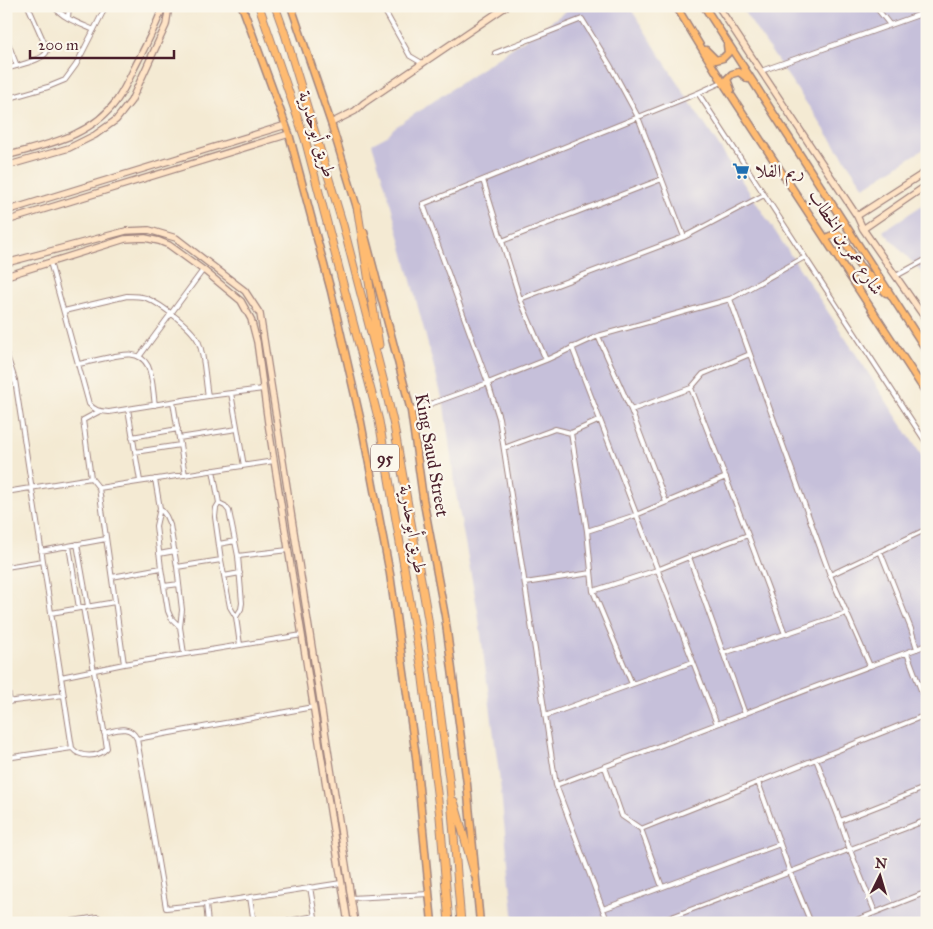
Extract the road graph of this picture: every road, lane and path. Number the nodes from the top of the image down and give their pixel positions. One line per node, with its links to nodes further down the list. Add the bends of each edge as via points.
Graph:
1 (28, 6): 26 (street, via 47,49 46,54)
2 (54, 6): 19 (street)
3 (69, 6): 19 (street)
4 (106, 6): 22 (street)
5 (163, 6): 38 (street, via 125,86 106,113 85,130 67,138)
6 (169, 6): 39 (street, via 166,25 131,101 116,120 69,148)
7 (242, 6): 36 (main road)
8 (259, 6): 211 (highway, طريق أبوحدرية / 95, via 305,139 379,421 422,671)
9 (275, 6): 76 (highway, طريق أبوحدرية / 95, via 343,225)
10 (291, 6): 35 (main road, King Saud Street)
11 (382, 6): 25 (street, via 410,56)
12 (507, 6): 25 (street)
13 (676, 6): 21 (main road, شارع عمر بن الخطاب)
14 (704, 6): 18 (main road, شارع عمر بن الخطاب)
15 (718, 6): 28 (street)
16 (876, 6): 20 (street)
17 (927, 12): 20 (street)
18 (708, 13): 21 (main road, via 727,46 728,53 723,58 716,60 709,54); 32 (main road, شارع عمر بن الخطاب)
19 (68, 18): 22 (street)
20 (890, 25): 28 (street)
21 (690, 29): 29 (main road, شارع عمر بن الخطاب)
22 (94, 30): 31 (street, via 76,65 64,80)
23 (6, 38): 26 (street)
24 (495, 53): 33 (street, via 582,19)
25 (422, 63): 35 (street, via 355,111)
26 (16, 66): 27 (street)
27 (6, 69)
28 (761, 71): 47 (street)
29 (722, 82): 30 (street); 34 (main road, شارع عمر بن الخطاب)
30 (698, 93): 33 (street); 44 (street)
31 (6, 99)
32 (766, 102): 34 (main road, via 745,76 739,72 732,74 727,79 729,86); 62 (main road, شارع عمر بن الخطاب)
33 (638, 117): 41 (street); 42 (street)
34 (747, 119): 51 (main road, شارع عمر بن الخطاب)
35 (331, 123): 45 (main road, King Saud Street)
36 (286, 125): 37 (main road); 46 (street)
37 (289, 134): 48 (street); 194 (main road, via 331,291 361,422 390,574 416,757)
38 (6, 156)
39 (6, 166)
40 (927, 171): 47 (street)
41 (662, 179): 50 (street); 52 (street)
42 (483, 180): 52 (street); 77 (street, via 423,204)
43 (927, 185): 49 (street)
44 (764, 195): 50 (street); 53 (street)
45 (357, 206): 76 (highway); 87 (main road, King Saud Street)
46 (6, 211)
47 (857, 216): 49 (street)
48 (6, 221)
49 (863, 229): 59 (street)
50 (684, 237): 60 (street)
51 (826, 239): 62 (main road, via 837,234 841,236 859,265); 81 (main road, شارع عمر بن الخطاب)
52 (502, 241): 60 (street)
53 (805, 258): 61 (street); 95 (street)
54 (927, 259): 59 (street)
55 (50, 262): 57 (street, via 125,239 145,238 169,245); 58 (street); 63 (street)
56 (6, 263): 196 (street, via 126,232 149,230 176,238 245,291 260,314)
57 (203, 270): 64 (street); 79 (street, via 241,301 257,342)
58 (6, 276)
59 (896, 276): 65 (street)
60 (520, 299): 72 (street)
61 (730, 299): 66 (street); 70 (street)
62 (897, 305): 68 (main road, شارع عمر بن الخطاب)
63 (64, 311): 64 (street, via 136,296); 73 (street)
64 (170, 313): 71 (street); 82 (street, via 198,341)
65 (927, 321)
66 (598, 336): 67 (street); 86 (street)
67 (572, 348): 72 (street); 89 (street)
68 (927, 351)
69 (6, 353): 74 (street)
70 (750, 354): 78 (street, via 703,374); 137 (street)
71 (139, 357): 73 (street, via 125,354); 84 (street, via 148,366)
72 (546, 360): 77 (street)
73 (79, 364): 88 (street, via 90,404)
74 (15, 380): 75 (street); 107 (street)
75 (6, 382)
76 (384, 383): 181 (highway, طريق أبوحدرية / 95, via 428,619)
77 (488, 384): 87 (street); 97 (street)
78 (691, 388): 86 (street); 103 (street)
79 (263, 389): 80 (street); 99 (street)
80 (231, 393): 82 (street); 91 (street)
81 (927, 394)
82 (208, 396): 83 (street)
83 (173, 402): 84 (street); 90 (street)
84 (155, 405): 85 (street)
85 (128, 409): 88 (street); 93 (street)
86 (631, 410): 110 (street)
87 (411, 411): 189 (main road, King Saud Street, via 423,498 447,626)
88 (100, 412): 104 (street, via 83,420)
89 (600, 420): 92 (street); 113 (street)
90 (178, 429): 93 (street); 94 (street)
91 (237, 429): 94 (street); 100 (street)
92 (570, 433): 97 (street, via 555,429); 115 (street)
93 (132, 437): 98 (street)
94 (179, 438): 96 (street)
95 (927, 444)
96 (180, 445): 98 (street); 102 (street)
97 (504, 448): 140 (street)
98 (135, 452): 106 (street)
99 (274, 461): 100 (street); 122 (street)
100 (244, 466): 101 (street)
101 (213, 470): 102 (street); 111 (street)
102 (185, 474): 105 (street)
103 (726, 477): 110 (street); 116 (street)
104 (91, 478): 107 (street); 108 (street)
105 (155, 479): 106 (street); 112 (street)
106 (140, 481): 108 (street)
107 (32, 487): 109 (street); 123 (street)
108 (99, 488): 117 (street)
109 (6, 492)
110 (666, 502): 113 (street)
111 (219, 503): 118 (street, via 229,511); 120 (street, via 215,512)
112 (160, 508): 124 (street, via 170,525); 126 (street, via 156,526)
113 (636, 515): 115 (street); 134 (street)
114 (927, 529): 125 (street)
115 (587, 531): 136 (street)
116 (748, 535): 128 (street); 150 (street)
117 (106, 539): 119 (street); 139 (street)
118 (234, 541): 120 (street); 127 (street)
119 (77, 544): 121 (street); 145 (street)
120 (219, 544): 129 (street)
121 (69, 546): 123 (street); 145 (street)
122 (288, 550): 127 (street); 151 (street)
123 (41, 551): 130 (street)
124 (175, 551): 126 (street); 132 (street)
125 (880, 551): 137 (street); 154 (street)
126 (159, 554): 133 (street)
127 (238, 556): 135 (street)
128 (689, 557): 134 (street); 155 (street)
129 (221, 560): 132 (street); 138 (street)
130 (43, 561): 131 (street); 146 (street)
131 (6, 567)
132 (177, 567): 141 (street)
133 (161, 568): 139 (street); 142 (street)
134 (657, 570): 143 (street); 158 (street)
135 (240, 573): 138 (street); 148 (street, via 242,603)
136 (591, 573): 140 (street); 143 (street)
137 (830, 575): 147 (street)
138 (224, 576): 148 (street, via 230,607)
139 (112, 577): 144 (street)
140 (525, 583): 171 (street)
141 (179, 584): 142 (street); 149 (street)
142 (164, 586): 149 (street, via 168,611)
143 (593, 590): 164 (street)
144 (115, 602): 145 (street); 159 (street)
145 (84, 607): 146 (street); 161 (street)
146 (51, 613): 162 (street)
147 (846, 613): 150 (street); 160 (street)
148 (236, 617): 152 (street)
149 (180, 627): 157 (street)
150 (785, 634): 155 (street)
151 (302, 635): 152 (street); 168 (street)
152 (240, 645): 157 (street)
153 (927, 645): 154 (street)
154 (917, 649): 156 (street)
155 (723, 653): 169 (street)
156 (907, 653): 160 (street); 167 (street)
157 (184, 654): 159 (street)
158 (693, 662): 164 (street); 172 (street)
159 (124, 664): 161 (street)
160 (870, 666): 169 (street)
161 (93, 670): 162 (street); 173 (street)
162 (61, 677): 165 (street)
163 (6, 680): 166 (street)
164 (632, 684): 171 (street)
165 (64, 695): 166 (street); 175 (street)
166 (8, 702)
167 (927, 706)
168 (314, 707): 174 (street); 190 (street)
169 (745, 714): 172 (street)
170 (926, 715): 177 (street)
171 (545, 716): 180 (street)
172 (717, 724): 178 (street)
173 (104, 733): 174 (street, via 130,730); 175 (street, via 107,748 104,752 85,755)
174 (137, 739): 197 (street, via 166,908)
175 (72, 748): 176 (street)
176 (6, 758)
177 (816, 759): 179 (street); 184 (street)
178 (605, 767): 180 (street); 185 (street, via 622,816)
179 (758, 782): 185 (street); 186 (street)
180 (556, 785): 198 (street)
181 (450, 786): 189 (highway); 212 (highway, طريق أبوحدرية / 95)
182 (927, 787): 184 (street)
183 (927, 820): 187 (street)
184 (840, 821): 187 (street)
185 (641, 829): 192 (street)
186 (780, 844): 188 (street); 192 (street)
187 (850, 850): 188 (street); 199 (street)
188 (790, 872): 201 (street); 217 (street)
189 (475, 875): 213 (main road, King Saud Street)
190 (341, 882): 191 (street); 208 (street)
191 (310, 887): 195 (street); 200 (street)
192 (662, 887): 198 (street)
193 (927, 892): 199 (street)
194 (429, 894): 196 (street); 210 (main road)
195 (250, 897): 197 (street); 205 (street)
196 (351, 898): 209 (street)
197 (206, 904): 204 (street)
198 (603, 909): 214 (street)
199 (876, 912): 218 (street)
200 (315, 916): 206 (street); 207 (street)
201 (672, 917): 215 (street); 216 (street)
202 (60, 923): 203 (street, via 98,917)
203 (99, 923)
204 (208, 923)
205 (254, 923)
206 (278, 923)
207 (316, 923)
208 (348, 923)
209 (355, 923)
210 (432, 923)
211 (449, 923)
212 (461, 923)
213 (480, 923)
214 (608, 923)
215 (656, 923)
216 (674, 923)
217 (811, 923)
218 (850, 923)

